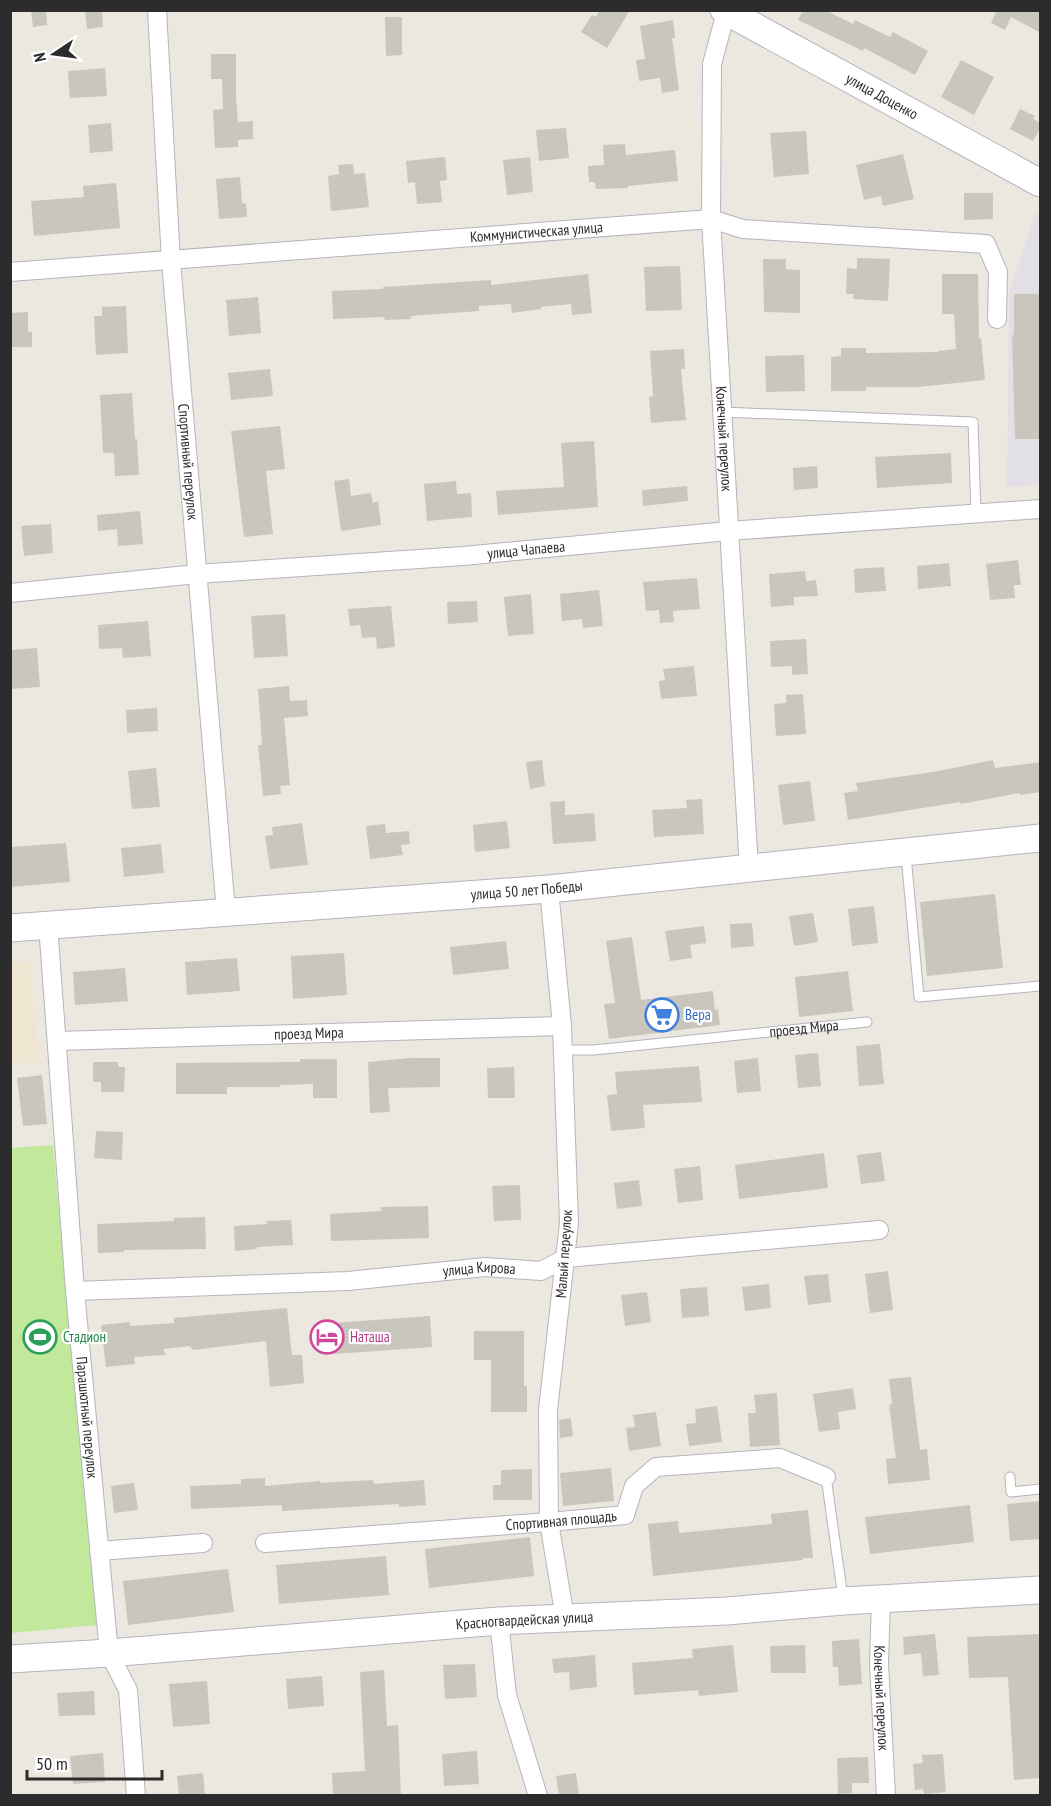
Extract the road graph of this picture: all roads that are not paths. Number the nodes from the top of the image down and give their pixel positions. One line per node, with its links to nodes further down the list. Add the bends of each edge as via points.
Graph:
1 (157, 10): 5 (street, Спортивный переулок)
2 (725, 11): 3 (street, улица Доценко); 4 (street, Конечный переулок, via 712,64)
3 (1041, 183)
4 (711, 219): 5 (street, Коммунистическая улица); 7 (street, Коммунистическая улица, via 743,229 986,244 998,272); 8 (street, Конечный переулок)
5 (171, 261): 6 (street, Коммунистическая улица); 12 (street, Спортивный переулок)
6 (10, 272)
7 (997, 319)
8 (722, 412): 10 (lane, via 973,422); 11 (street, Конечный переулок)
9 (1041, 509): 10 (street, улица Чапаева)
10 (976, 514): 11 (street, улица Чапаева)
11 (728, 531): 12 (street, улица Чапаева, via 462,556); 16 (street, Конечный переулок)
12 (197, 574): 13 (street, улица Чапаева); 18 (street, Спортивный переулок)
13 (10, 593)
14 (1041, 838): 15 (street, улица 50 лет Победы)
15 (906, 853): 16 (street, улица 50 лет Победы); 21 (lane, via 919,997)
16 (749, 869): 17 (street, улица 50 лет Победы)
17 (549, 889): 18 (street, улица 50 лет Победы); 23 (street, Малый переулок)
18 (226, 912): 19 (street, улица 50 лет Победы)
19 (48, 925): 20 (street, улица 50 лет Победы); 24 (street, Парашютный переулок)
20 (10, 928)
21 (1041, 986)
22 (867, 1022): 25 (lane, проезд Мира)
23 (562, 1026): 24 (street, проезд Мира); 25 (street, Малый переулок)
24 (57, 1041): 28 (street, Парашютный переулок)
25 (562, 1050): 27 (street, Малый переулок, via 569,1223)
26 (879, 1230): 27 (street, улица Кирова)
27 (566, 1258): 28 (street, улица Кирова, via 541,1271 485,1267 348,1281); 32 (street, Малый переулок, via 548,1410)
28 (75, 1291): 35 (street, Парашютный переулок)
29 (826, 1477): 32 (street, Спортивная площадь, via 780,1458 656,1467 634,1486 625,1515); 38 (lane)
30 (1010, 1477): 31 (lane, via 1011,1492)
31 (1041, 1489)
32 (549, 1522): 34 (street, Спортивная площадь); 39 (street, Малый переулок)
33 (203, 1543): 35 (street)
34 (265, 1543)
35 (99, 1551): 41 (street, Парашютный переулок)
36 (1041, 1590): 37 (street, Красногвардейская улица)
37 (881, 1599): 38 (street, Красногвардейская улица); 45 (street, Конечный переулок, via 879,1663)
38 (843, 1601): 39 (street, Красногвардейская улица, via 727,1611)
39 (566, 1617): 40 (street, Красногвардейская улица)
40 (499, 1621): 41 (street, Красногвардейская улица); 44 (street, via 507,1695)
41 (109, 1653): 42 (street, Красногвардейская улица); 43 (street, Парашютный переулок, via 128,1690)
42 (10, 1659)
43 (136, 1796)
44 (538, 1796)
45 (886, 1796)

